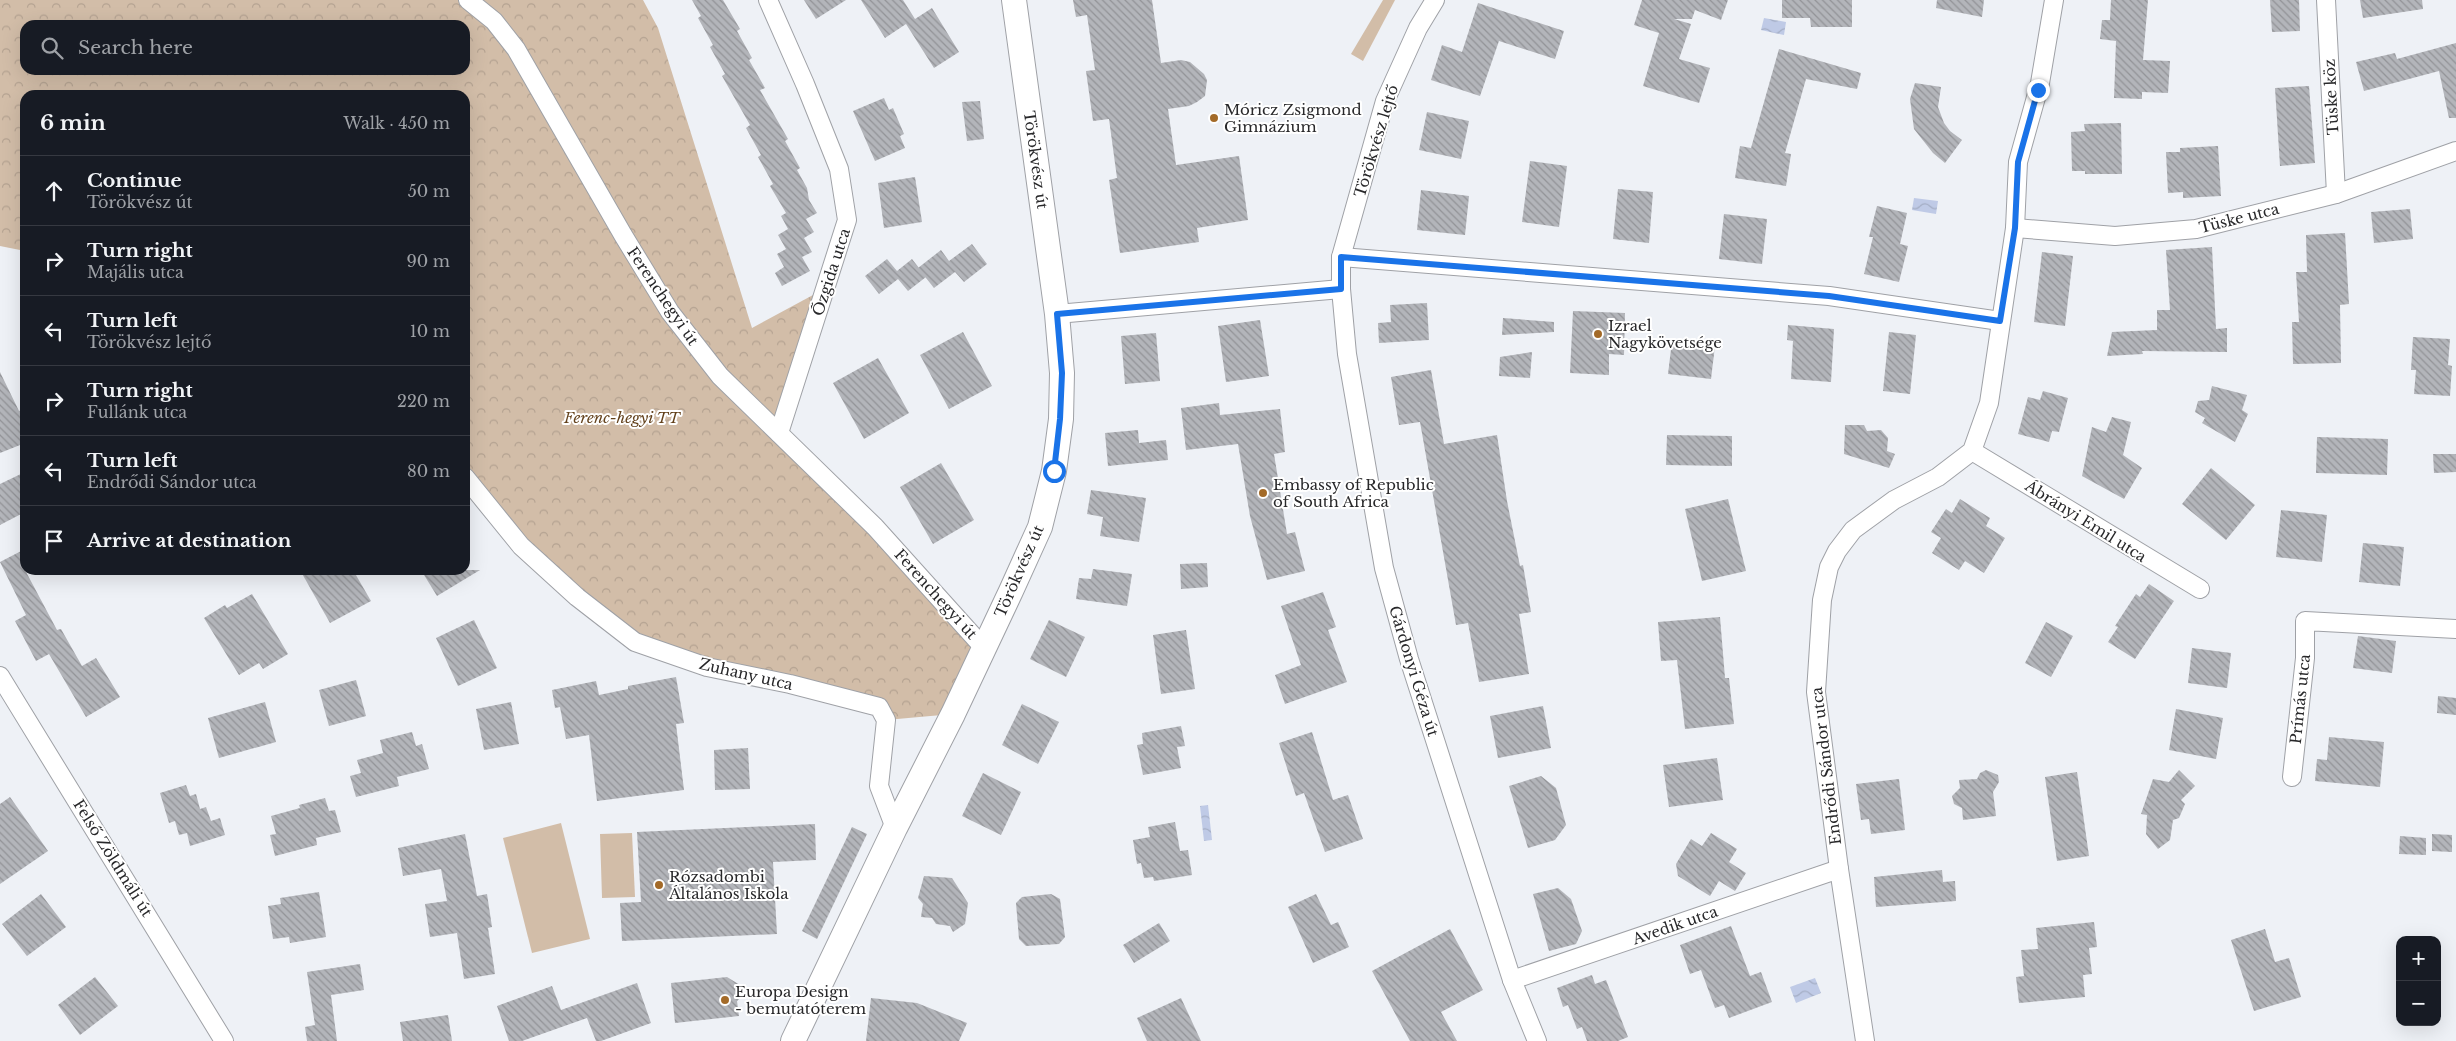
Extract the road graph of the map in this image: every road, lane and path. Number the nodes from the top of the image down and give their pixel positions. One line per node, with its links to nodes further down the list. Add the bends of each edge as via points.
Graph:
1 (468, 0): 14 (street, Ferenchegyi út, via 494,21 516,49 670,312 720,376)
2 (768, 0): 14 (street, Őzgida utca, via 838,170 847,220)
3 (1014, 0): 12 (street, Törökvész út)
4 (1435, 0): 10 (street, Törökvész lejtő, via 1418,28 1385,101)
5 (2054, 0): 9 (street, via 2040,83 2018,162)
6 (2326, 0): 8 (street, Tüske köz)
7 (2456, 151): 8 (street, Tüske utca)
8 (2336, 194): 9 (street, Tüske utca, via 2196,229 2153,234 2115,236)
9 (2015, 228): 13 (street)
10 (1341, 257): 11 (street, Törökvész lejtő); 13 (street, via 1829,296)
11 (1341, 289): 12 (street); 24 (street, Gárdonyi Géza út, via 1347,354 1384,568 1409,658)
12 (1057, 314): 19 (street, Törökvész út, via 1062,373 1054,471 1040,527)
13 (2000, 321): 15 (street, via 1989,403)
14 (779, 433): 19 (street, Ferenchegyi út, via 875,527)
15 (1972, 451): 17 (street, Ábrányi Emil utca); 23 (street, Endrődi Sándor utca, via 1944,473 1894,500 1853,530 1837,551 1830,567 1822,600 1816,692)
16 (470, 483): 22 (street, Zuhany utca, via 521,546 578,597 636,642 706,667 880,707 886,720 879,786)
17 (2200, 589)
18 (2456, 629): 21 (street, Prímás utca, via 2305,621 2305,658)
19 (984, 648): 22 (street, Törökvész út)
20 (0, 676): 25 (street, Felső Zöldmáli út)
21 (2292, 777)
22 (895, 828): 26 (street, Törökvész út)
23 (1839, 869): 24 (street, Avedik utca); 28 (street, Endrődi Sándor utca)
24 (1512, 980): 27 (street, Gárdonyi Géza út)
25 (224, 1041)
26 (793, 1041)
27 (1537, 1041)
28 (1865, 1041)

